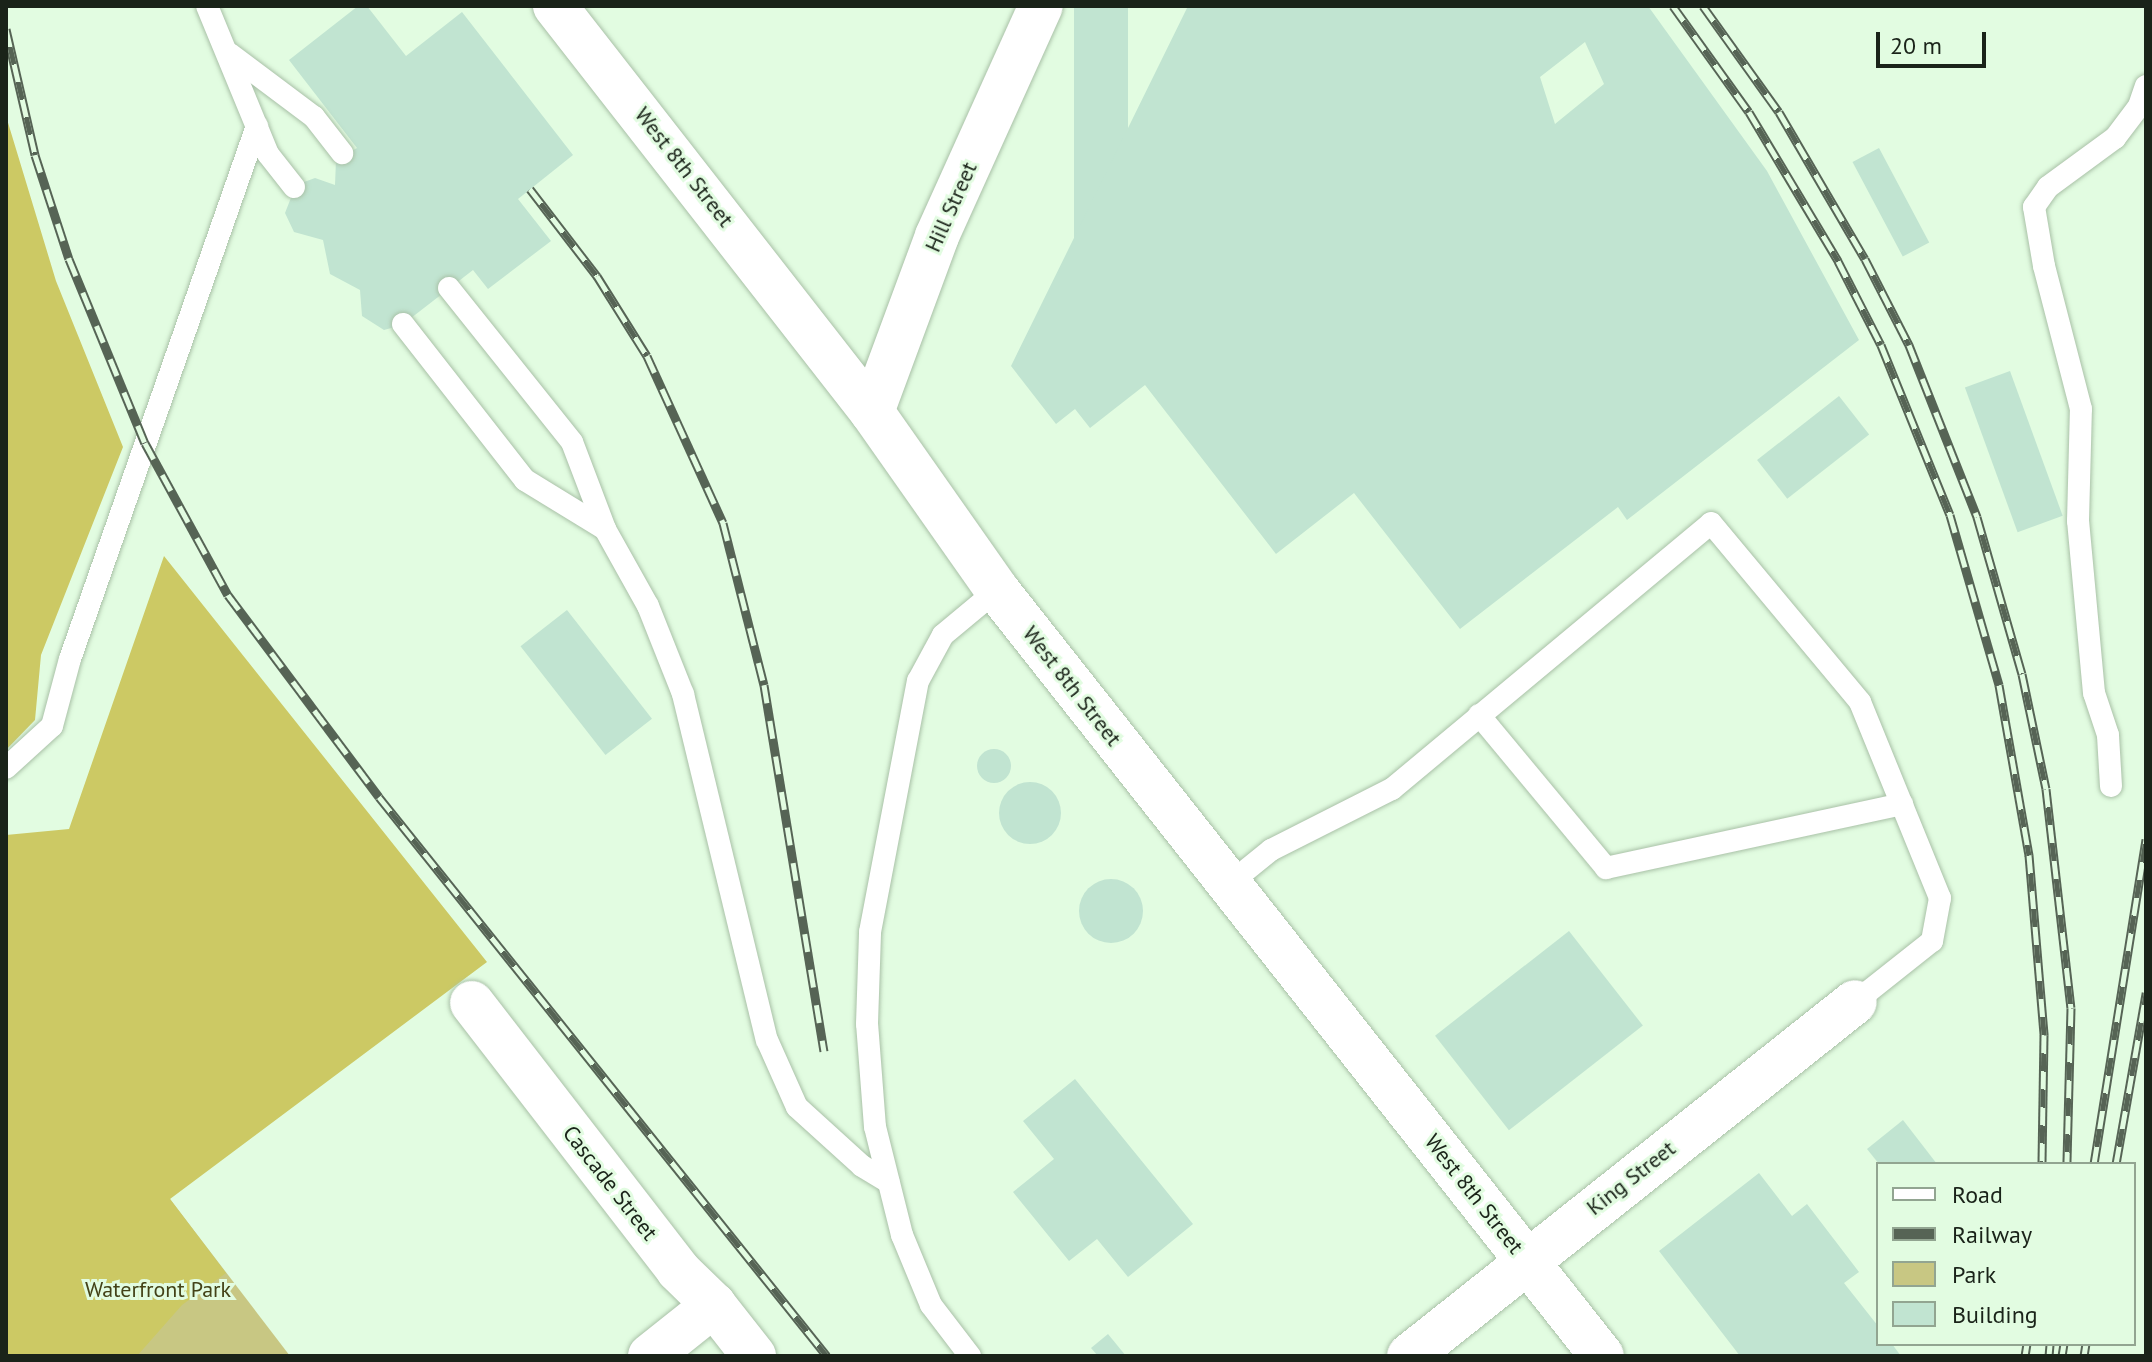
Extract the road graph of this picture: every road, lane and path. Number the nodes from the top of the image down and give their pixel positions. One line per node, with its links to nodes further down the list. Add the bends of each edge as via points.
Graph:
1 (207, 6): 4 (lane)
2 (555, 6): 11 (street, West 8th Street)
3 (1041, 6): 11 (street, Hill Street, via 937,236)
4 (230, 54): 6 (lane); 7 (lane, via 314,117)
5 (2146, 86): 16 (lane, via 2139,106 2115,138 2048,187 2034,207 2081,409 2078,521 2094,693 2108,735)
6 (257, 126): 8 (lane, via 268,154); 15 (lane, via 70,659 52,726)
7 (342, 153)
8 (294, 187)
9 (449, 288): 12 (lane, via 572,442)
10 (403, 324): 12 (lane, via 525,480)
11 (872, 412): 13 (street, West 8th Street)
12 (605, 529): 21 (lane, via 648,606 683,694 767,1040 797,1107 862,1166)
13 (997, 590): 18 (street, West 8th Street); 21 (lane, via 943,635 918,681 890,806 870,932 867,1024 875,1127)
14 (1479, 715): 17 (lane, via 1606,868); 17 (lane, via 1711,523 1860,702); 18 (lane, via 1392,789 1271,850)
15 (6, 768)
16 (2111, 786)
17 (1902, 804): 19 (lane, via 1940,898 1932,941)
18 (1229, 884): 22 (street, West 8th Street)
19 (1855, 1002): 22 (street, King Street)
20 (472, 1003): 23 (street, Cascade Street, via 678,1270)
21 (889, 1182): 26 (lane, via 902,1235 931,1305)
22 (1527, 1261): 27 (street, King Street); 28 (street, West 8th Street)
23 (714, 1305): 24 (street); 25 (street, Cascade Street)
24 (650, 1356)
25 (754, 1356)
26 (970, 1356)
27 (1409, 1356)
28 (1602, 1356)

